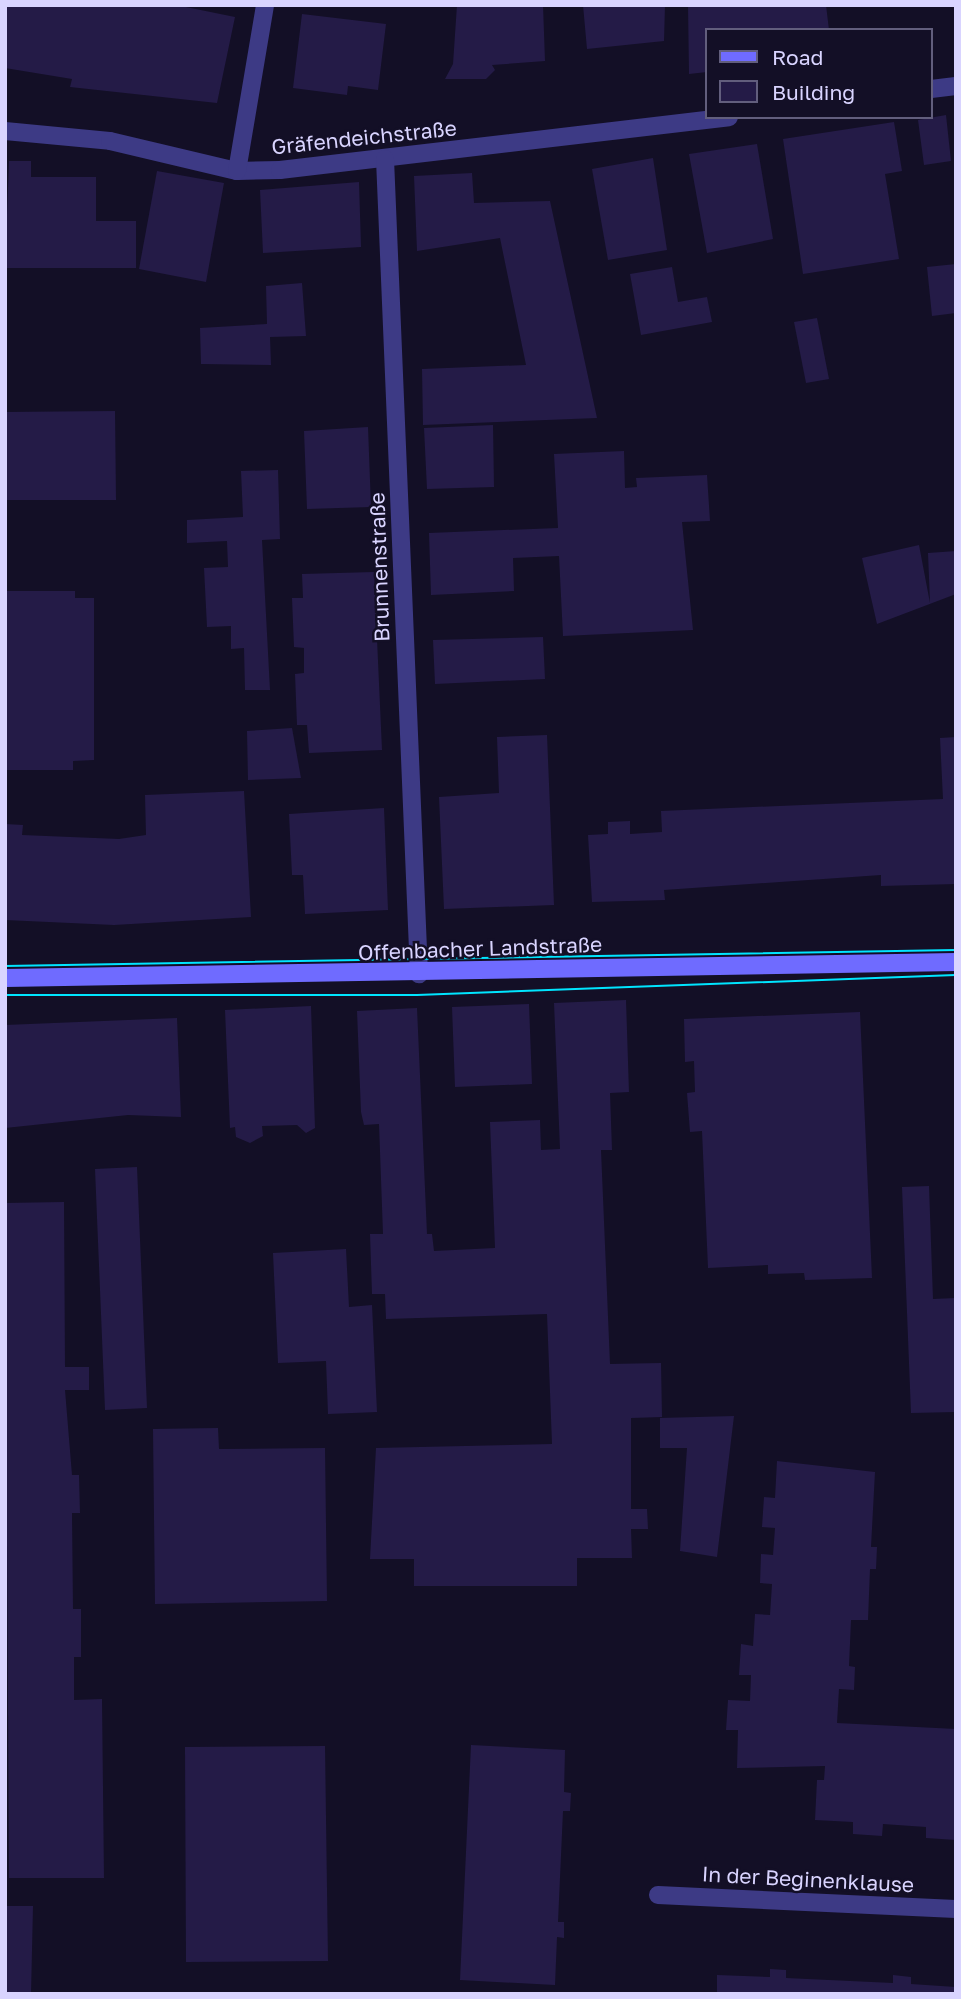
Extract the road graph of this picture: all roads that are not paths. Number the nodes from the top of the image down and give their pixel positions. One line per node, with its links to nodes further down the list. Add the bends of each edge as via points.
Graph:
1 (265, 5): 7 (street)
2 (956, 86): 3 (street)
3 (933, 89)
4 (713, 119): 6 (street, Gräfendeichstraße)
5 (5, 131): 7 (street, Gräfendeichstraße, via 110,141)
6 (385, 159): 7 (street, Gräfendeichstraße); 9 (street, Brunnenstraße)
7 (237, 171)
8 (956, 962): 9 (main road, Offenbacher Landstraße)
9 (419, 974): 10 (main road, Offenbacher Landstraße)
10 (5, 978)
11 (658, 1895): 12 (street, In der Beginenklause)
12 (956, 1909)

